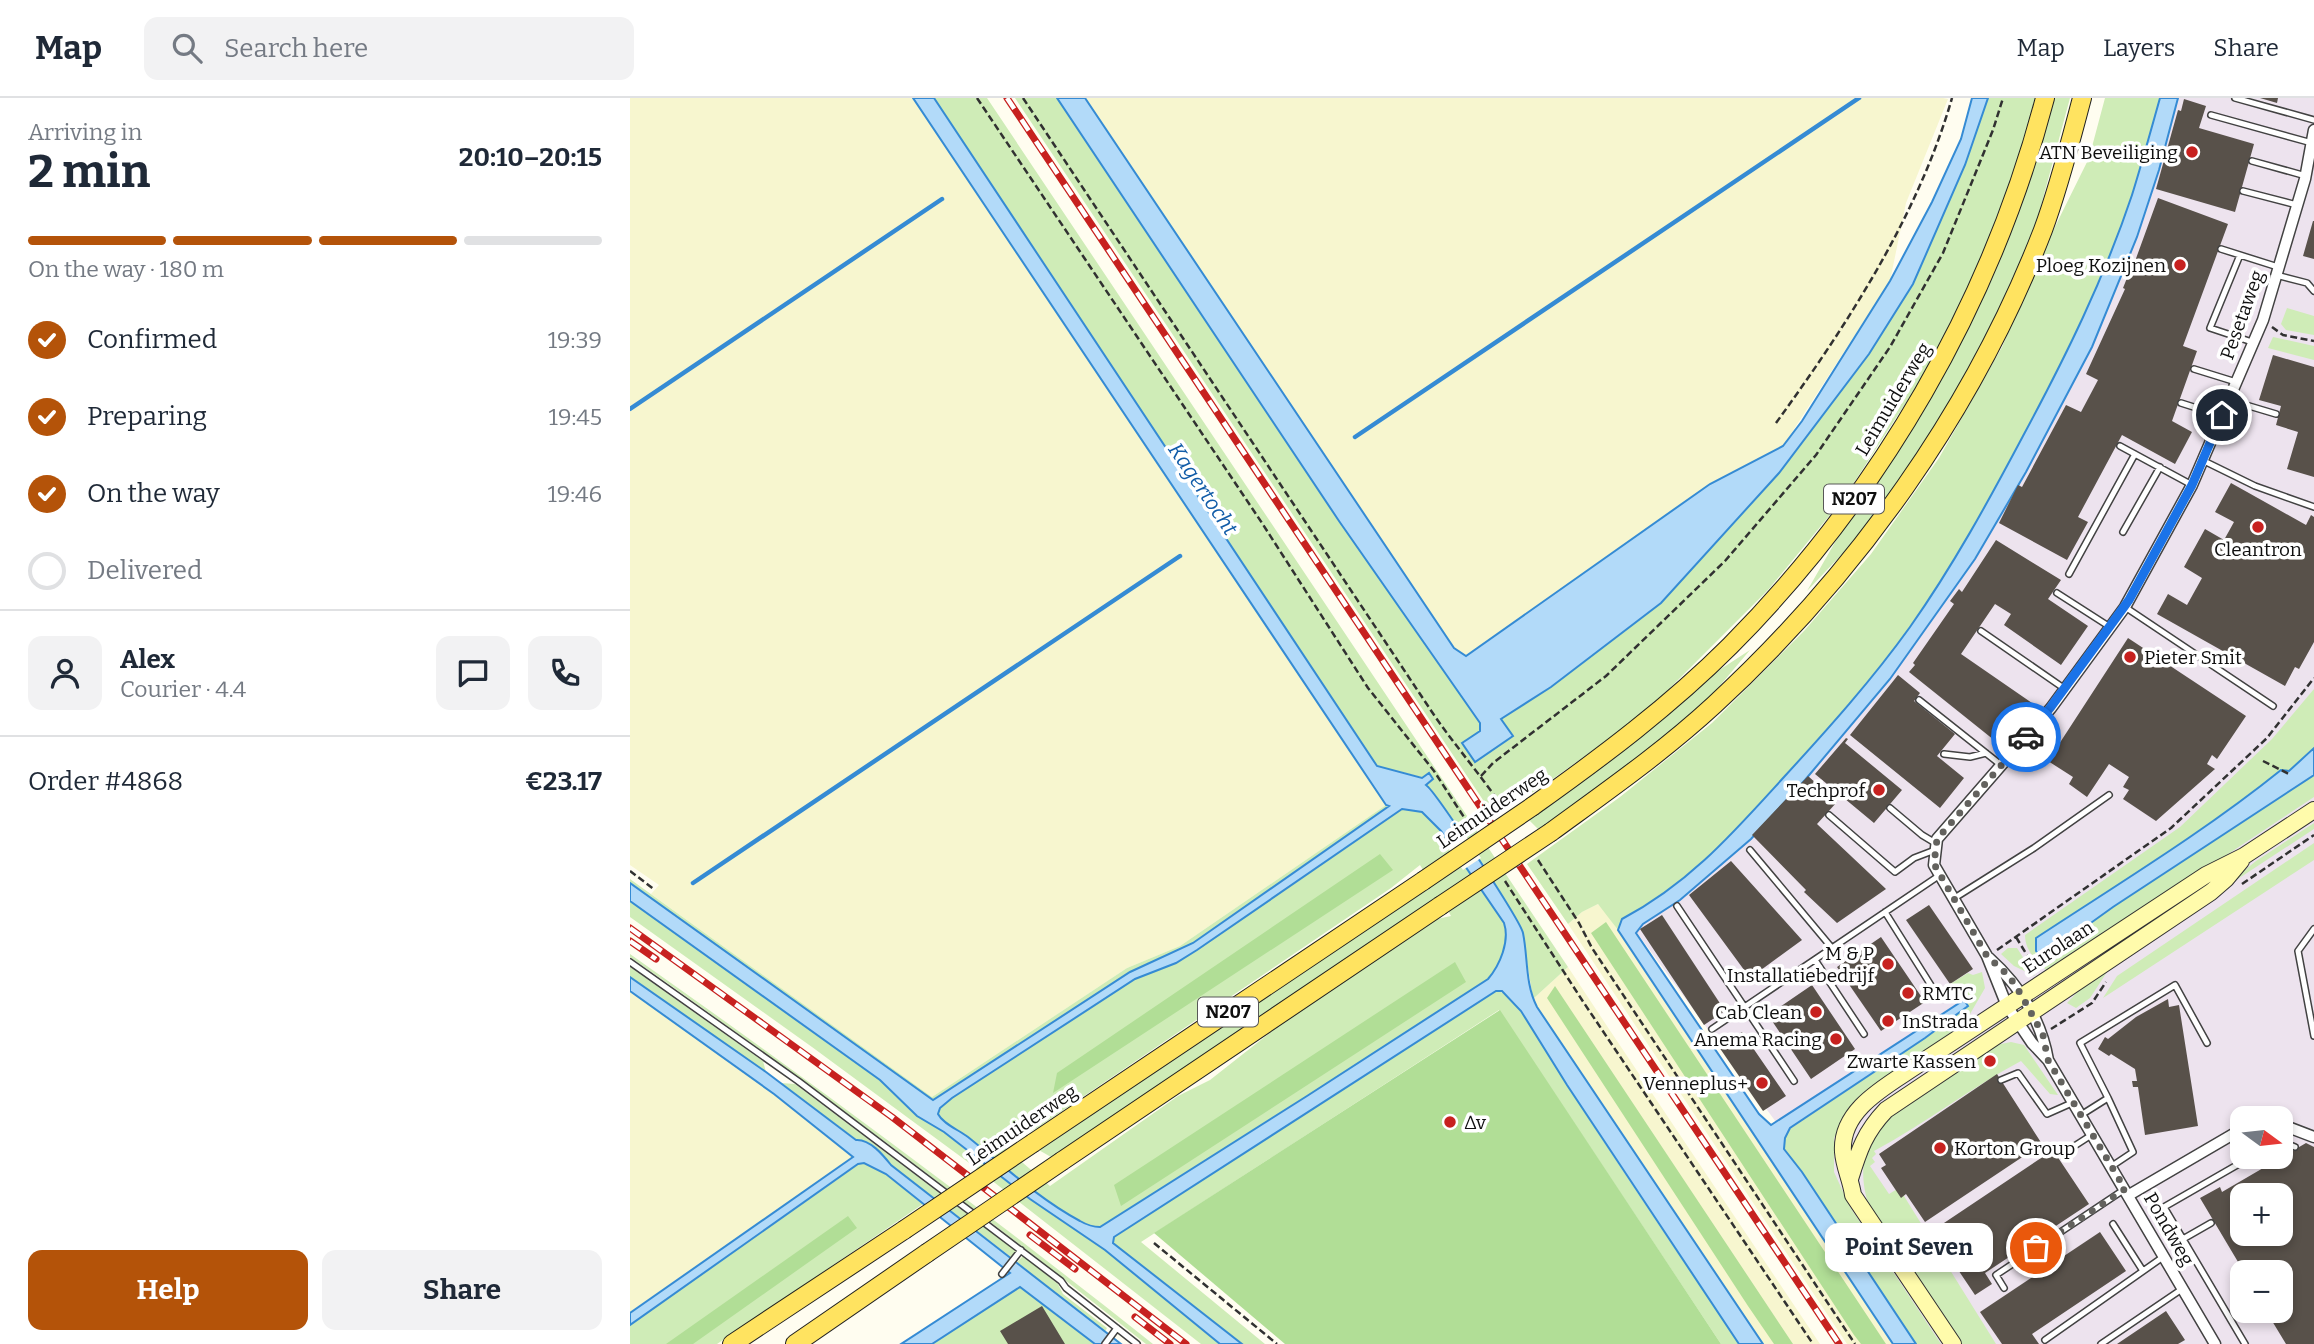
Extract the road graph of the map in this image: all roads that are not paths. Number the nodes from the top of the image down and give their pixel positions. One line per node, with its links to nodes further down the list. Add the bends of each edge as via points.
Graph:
1 (2045, 98): 93 (main road, Leimuiderweg / N207, bridge, via 2008,219 1946,354 1862,489 1819,546 1729,647 1599,759 1533,806)
2 (2082, 98): 94 (main road, N207, bridge, via 2062,174 2028,266 1951,416 1863,545 1801,618 1715,705 1656,756 1551,832)
3 (2235, 98): 5 (lane)
4 (2211, 115): 7 (lane)
5 (2314, 120)
6 (2314, 130): 7 (street, Pesetaweg)
7 (2312, 143): 9 (street, Pesetaweg)
8 (2252, 161): 9 (lane)
9 (2309, 170): 11 (street, Pesetaweg)
10 (2243, 191): 11 (lane)
11 (2297, 205): 14 (street, Pesetaweg)
12 (2221, 249): 13 (lane)
13 (2239, 255): 14 (lane); 16 (lane, via 2210,328)
14 (2277, 271): 15 (lane, via 2307,283); 16 (street, Pesetaweg)
15 (2314, 291)
16 (2253, 342): 18 (street, Pesetaweg)
17 (2194, 369): 18 (lane)
18 (2236, 382): 19 (street, Pesetaweg)
19 (2228, 400): 21 (lane); 22 (street, Pesetaweg)
20 (2181, 403): 22 (lane)
21 (2276, 414)
22 (2222, 415): 25 (street, Pesetaweg)
23 (2120, 446): 24 (lane)
24 (2135, 454): 26 (lane); 30 (lane)
25 (2202, 460): 27 (street, Pesetaweg); 28 (lane)
26 (2160, 467): 27 (lane); 29 (lane)
27 (2192, 485): 32 (street, Pesetaweg)
28 (2314, 507)
29 (2123, 532)
30 (2068, 574)
31 (2057, 593): 33 (lane)
32 (2124, 607): 33 (street, Pesetaweg); 37 (lane)
33 (2110, 627): 35 (street, Pesetaweg)
34 (1981, 631): 35 (lane)
35 (2065, 689): 40 (street, Pesetaweg)
36 (1919, 700): 38 (lane)
37 (2273, 706)
38 (1986, 753): 39 (lane, via 1970,757); 40 (lane)
39 (1944, 754)
40 (2001, 765): 45 (street, Pesetaweg, via 1937,839)
41 (2109, 795): 49 (lane)
42 (1890, 808): 45 (lane)
43 (2314, 810): 47 (main road, Eurolaan)
44 (1829, 815): 45 (lane, via 1895,872)
45 (1936, 847): 48 (street, via 1934,864)
46 (1750, 850): 53 (lane)
47 (2245, 856): 58 (main road, Eurolaan, via 2206,875); 61 (main road, Eurolaan, via 2211,892)
48 (1940, 875): 49 (street); 51 (lane)
49 (1954, 899): 54 (street)
50 (1677, 906): 60 (lane)
51 (1885, 912): 53 (lane); 57 (lane)
52 (2314, 929): 64 (lane, via 2298,951)
53 (1832, 948): 55 (lane)
54 (1987, 956): 58 (street); 59 (street)
55 (1815, 960): 60 (lane); 63 (lane)
56 (630, 962): 84 (lane, via 798,1081)
57 (1931, 987)
58 (2022, 996): 59 (main road, Eurolaan); 61 (street)
59 (2007, 1006): 61 (street); 79 (main road, Eurolaan, via 1859,1109 1847,1127 1843,1147)
60 (1746, 1007): 62 (lane); 68 (lane)
61 (2024, 1017): 66 (street, Pondweg, via 2032,1043); 66 (street, Pondweg, via 2043,1035); 79 (main road, Eurolaan, via 1886,1111 1862,1141)
62 (1712, 1030)
63 (1864, 1034)
64 (2314, 1036)
65 (2207, 1043): 69 (lane, via 2175,985 2080,1043)
66 (2048, 1060): 70 (street, Pondweg)
67 (2001, 1080): 70 (lane, via 2018,1073 2047,1114)
68 (1794, 1081)
69 (2108, 1098): 71 (lane); 77 (lane, via 2133,1152)
70 (2074, 1102): 71 (street, Pondweg)
71 (2081, 1115): 73 (street, Pondweg)
72 (2293, 1129): 75 (street)
73 (2092, 1134): 76 (lane); 77 (street, Pondweg)
74 (2230, 1136): 80 (street)
75 (2314, 1137)
76 (2062, 1154)
77 (2112, 1166): 80 (street, Pondweg)
78 (2230, 1169): 83 (lane, via 2164,1207)
79 (1850, 1179): 97 (main road, Eurolaan, via 1853,1195)
80 (2127, 1192): 85 (street, Pondweg); 88 (lane, via 1996,1275)
81 (2211, 1223): 83 (lane)
82 (2113, 1224): 86 (lane)
83 (2183, 1239): 99 (lane)
84 (1021, 1250): 87 (lane); 90 (lane)
85 (2164, 1256): 86 (lane); 89 (street, Pondweg)
86 (2143, 1271): 91 (lane)
87 (1002, 1274)
88 (2004, 1288)
89 (2183, 1289): 92 (street, Pondweg); 98 (lane)
90 (1117, 1328): 95 (lane); 96 (lane)
91 (2045, 1340)
92 (2210, 1342)
93 (732, 1344)
94 (795, 1344)
95 (1105, 1344)
96 (1137, 1344)
97 (1953, 1344)
98 (2101, 1344)
99 (2245, 1344)

